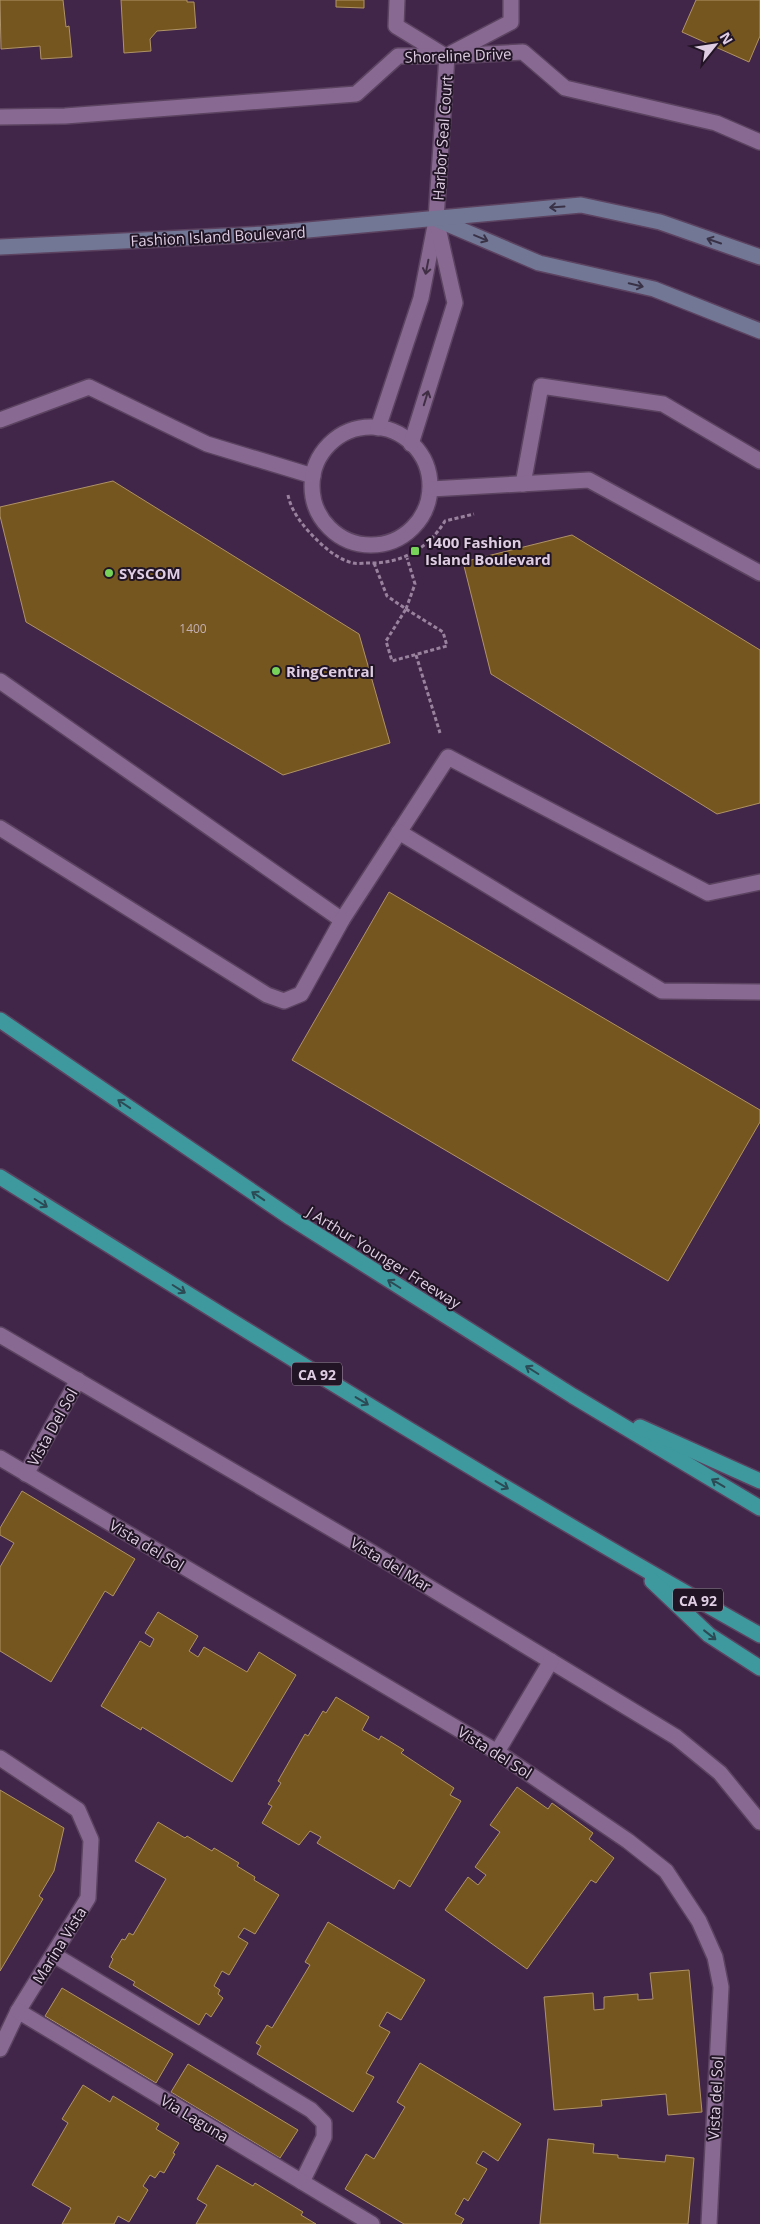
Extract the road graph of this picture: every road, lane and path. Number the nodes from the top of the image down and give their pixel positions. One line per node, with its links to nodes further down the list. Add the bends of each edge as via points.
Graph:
1 (397, 0): 3 (street, Harbor Seal Court, via 396,26)
2 (511, 0): 3 (street, Harbor Seal Court, via 511,22)
3 (447, 56): 4 (street, Shoreline Drive, via 398,56 356,94 65,116); 5 (street, Shoreline Drive, via 522,52 565,88 716,123); 6 (street, Harbor Seal Court)
4 (0, 117)
5 (760, 142)
6 (436, 219): 7 (main road, Fashion Island Boulevard, via 264,234); 8 (main road, Fashion Island Boulevard, one-way to 6, via 660,222 581,205); 9 (main road, Fashion Island Boulevard, one-way to 9, via 539,263 654,289); 11 (street, one-way to 11, via 421,298); 12 (street, one-way to 6, via 455,303)
7 (0, 247)
8 (760, 257)
9 (760, 331)
10 (0, 420): 14 (street, via 89,387 207,444)
11 (378, 428): 12 (street, via 388,429); 15 (street, via 348,431 332,442 320,458)
12 (412, 444): 18 (street, via 428,469)
13 (760, 461): 16 (street, via 663,404 541,386)
14 (284, 467): 15 (street); 20 (path, via 289,502 303,527 329,551 352,563)
15 (313, 476): 18 (street, via 312,496 325,522 346,540 365,545 384,544 402,537 417,525 427,508)
16 (523, 484): 17 (street); 21 (street, via 589,480)
17 (477, 486): 18 (street); 19 (path, via 479,513 445,521 436,536)
18 (431, 489)
19 (407, 558): 20 (path); 22 (path, via 415,584)
20 (374, 564): 22 (path, via 387,596)
21 (760, 574)
22 (406, 609): 23 (path, via 386,641 392,661); 23 (path, via 443,632 447,646)
23 (416, 655): 25 (path)
24 (0, 681): 29 (street)
25 (448, 757): 27 (street); 28 (street, via 708,893)
26 (0, 828): 29 (street, via 267,995 284,1001 301,994)
27 (398, 832): 29 (street); 30 (street, via 662,991)
28 (760, 882)
29 (342, 920)
30 (760, 992)
31 (0, 1020): 35 (highway, J Arthur Younger Freeway, one-way to 31, via 291,1218)
32 (0, 1177): 40 (highway, CA 92, one-way to 40, via 253,1335)
33 (0, 1335): 34 (street, Vista del Mar)
34 (78, 1380): 37 (street, Vista Del Sol); 42 (street, Vista del Mar)
35 (573, 1396): 38 (highway); 39 (highway, J Arthur Younger Freeway, one-way to 35)
36 (0, 1458): 37 (street, Vista del Sol)
37 (26, 1474): 44 (street, Vista del Sol)
38 (760, 1481)
39 (760, 1508)
40 (637, 1566): 41 (highway, CA 92); 43 (highway, one-way to 43, via 710,1635)
41 (760, 1634)
42 (551, 1661): 44 (street, Vista Del Sol); 46 (street, Vista del Mar, via 676,1737 720,1772)
43 (760, 1668)
44 (497, 1752): 52 (street, Vista del Sol, via 628,1841 666,1871 699,1921 715,1957 721,1987)
45 (0, 1758): 47 (street, Marina Vista, via 78,1810 91,1840 88,1898)
46 (760, 1822)
47 (54, 1955): 48 (street, Marina Vista); 50 (street, via 310,2110 324,2123 324,2137)
48 (18, 2011): 49 (street, Marina Vista); 50 (street, Via Laguna)
49 (0, 2050)
50 (302, 2182): 51 (street, Via Laguna)
51 (372, 2224)
52 (709, 2224)

